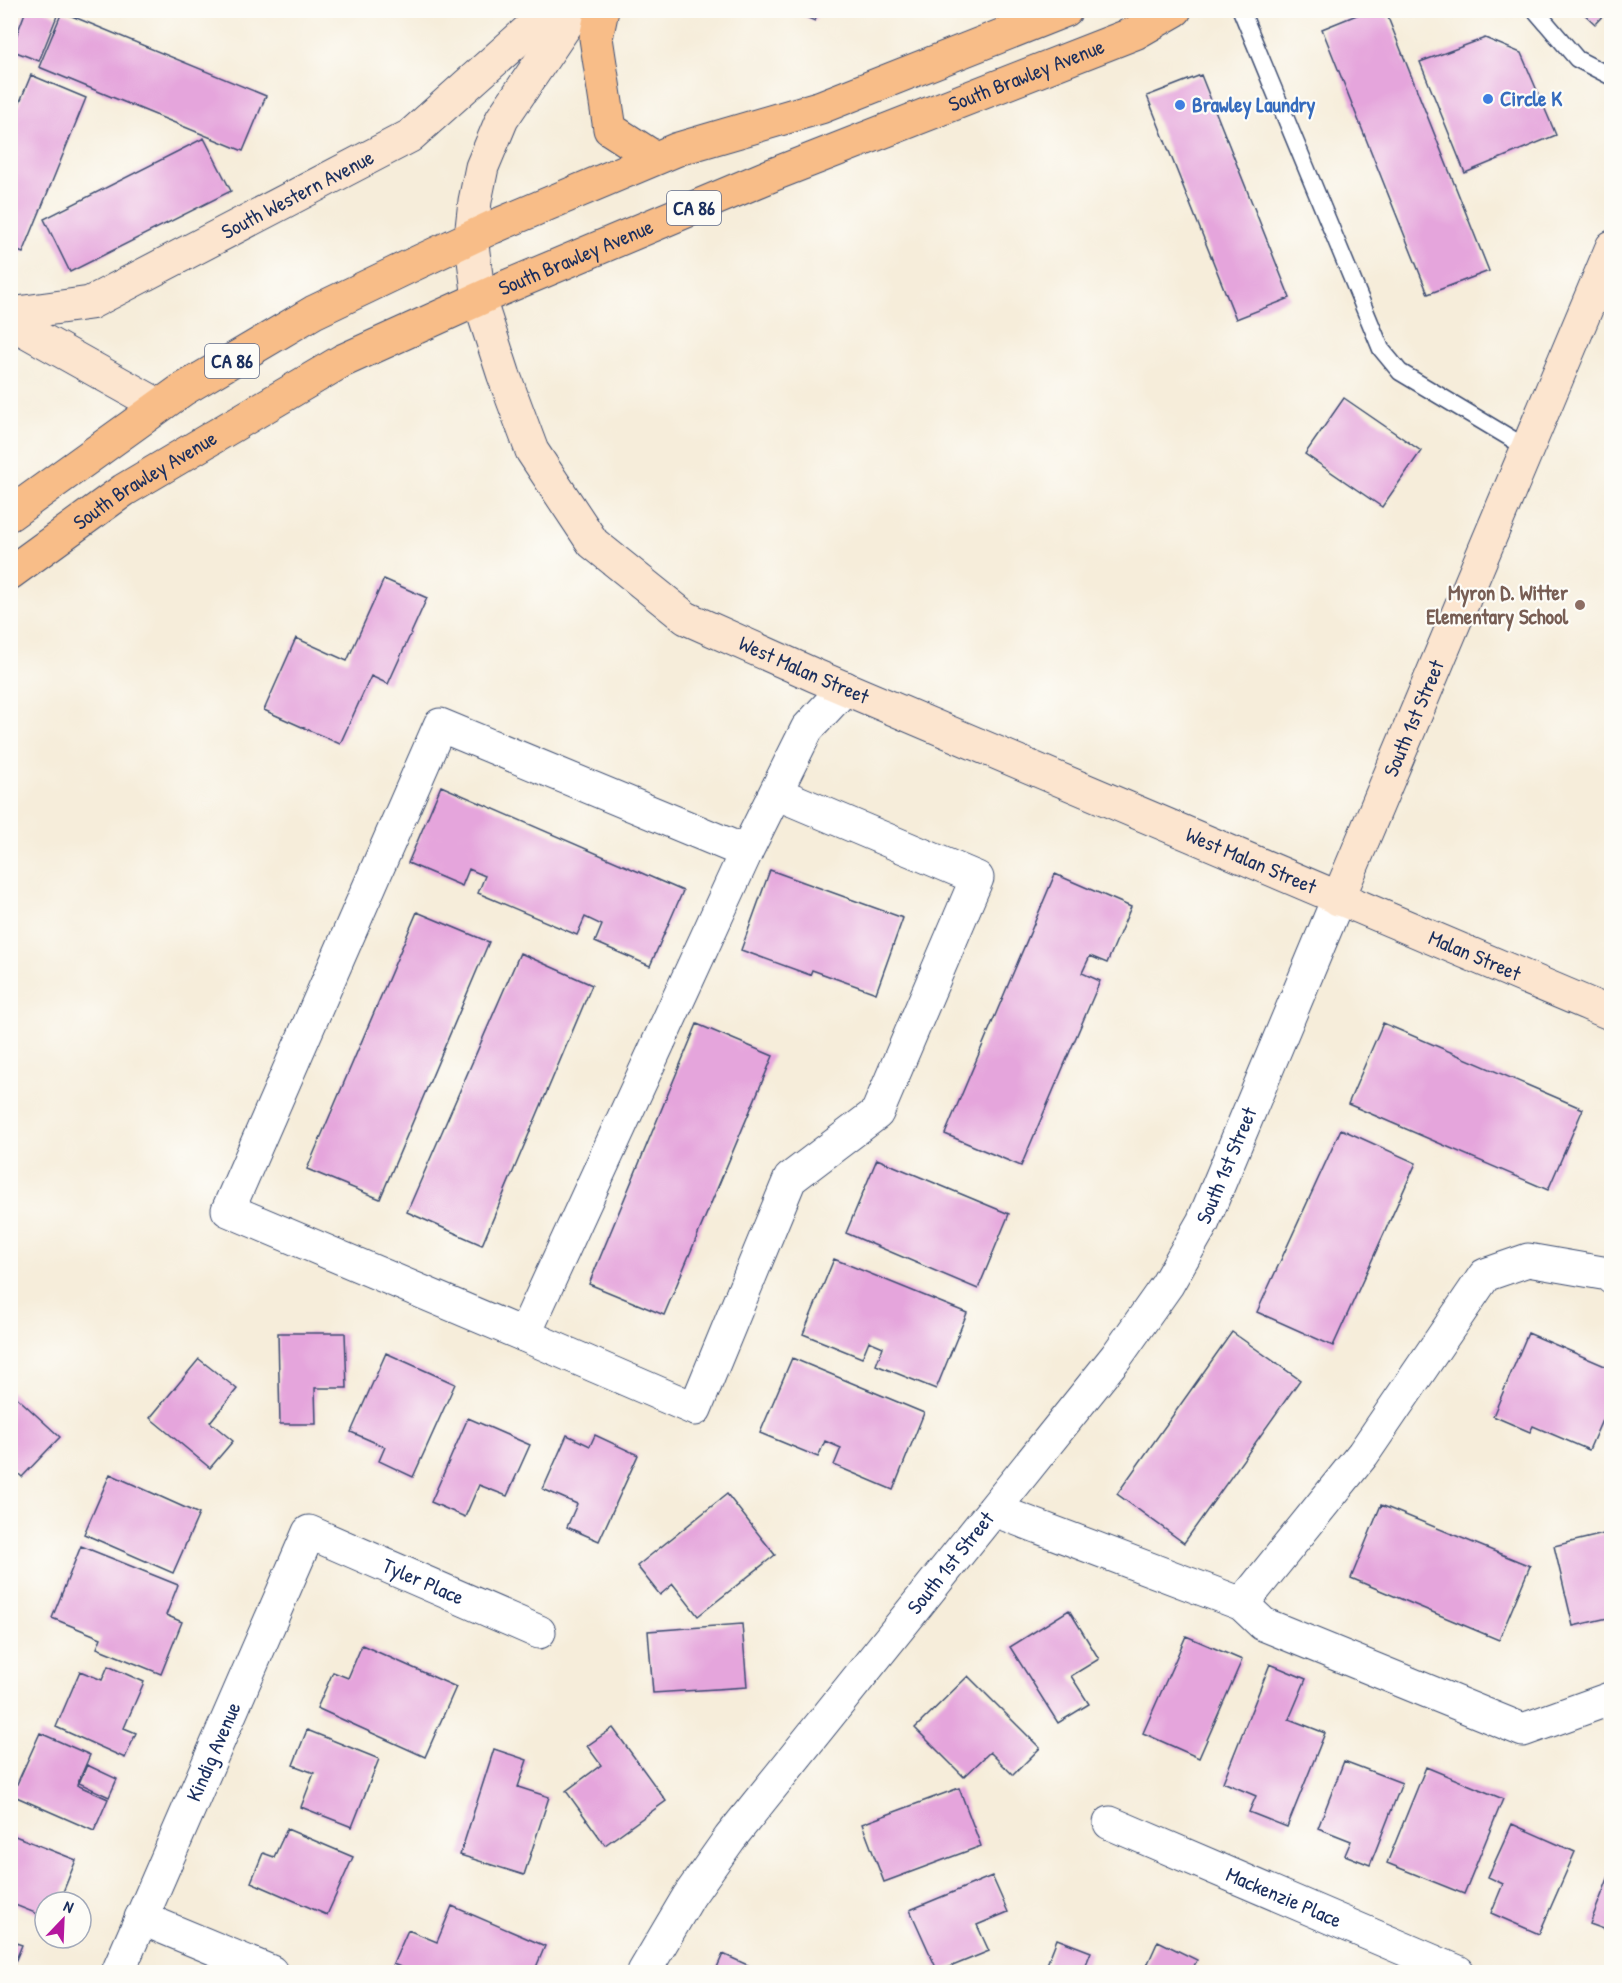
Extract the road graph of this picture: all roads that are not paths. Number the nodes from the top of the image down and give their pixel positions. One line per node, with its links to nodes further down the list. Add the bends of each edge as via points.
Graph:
1 (551, 10): 13 (street, South Western Avenue, via 410,136 90,303)
2 (576, 10): 10 (street, via 502,119 482,167)
3 (602, 10): 9 (highway, via 596,38 610,129)
4 (1066, 10): 9 (highway, CA 86, via 821,107)
5 (1175, 10): 12 (highway, South Brawley Avenue / CA 86, via 1135,33 772,175)
6 (1241, 10): 16 (lane, via 1381,349 1400,372)
7 (1535, 10): 8 (lane, via 1576,59)
8 (1611, 77)
9 (655, 158): 10 (highway, CA 86)
10 (471, 237): 12 (street, West Malan Street); 15 (highway, CA 86, via 314,312)
11 (1611, 247): 16 (street, South 1st Street)
12 (479, 299): 18 (highway, South Brawley Avenue / CA 86, via 342,361 124,490); 19 (street, West Malan Street, via 532,451 593,543 686,618)
13 (10, 314)
14 (10, 322): 15 (street)
15 (158, 405): 17 (highway, CA 86)
16 (1527, 448): 22 (street, South 1st Street)
17 (10, 514)
18 (10, 573)
19 (844, 688): 20 (street, via 807,729); 22 (street, West Malan Street)
20 (776, 793): 21 (street); 25 (street, via 977,878 877,1113 790,1179 694,1409)
21 (747, 852): 25 (street); 25 (street, via 440,725 228,1210)
22 (1338, 899): 23 (street, Malan Street); 26 (street, South 1st Street, via 1203,1222 1167,1285 1116,1357)
23 (1611, 1014)
24 (1610, 1273): 28 (street, via 1528,1260 1485,1275 1363,1454)
25 (524, 1335)
26 (994, 1510): 28 (street); 35 (street, South 1st Street, via 730,1838 689,1896)
27 (309, 1533): 29 (street, Tyler Place); 32 (street, Kindig Avenue)
28 (1242, 1604): 30 (street, via 1263,1624 1523,1730)
29 (539, 1632)
30 (1611, 1698)
31 (1110, 1823): 36 (street, Mackenzie Place)
32 (141, 1918): 33 (street, Kindig Avenue); 34 (street)
33 (118, 1972)
34 (271, 1972)
35 (644, 1972)
36 (1458, 1972)

